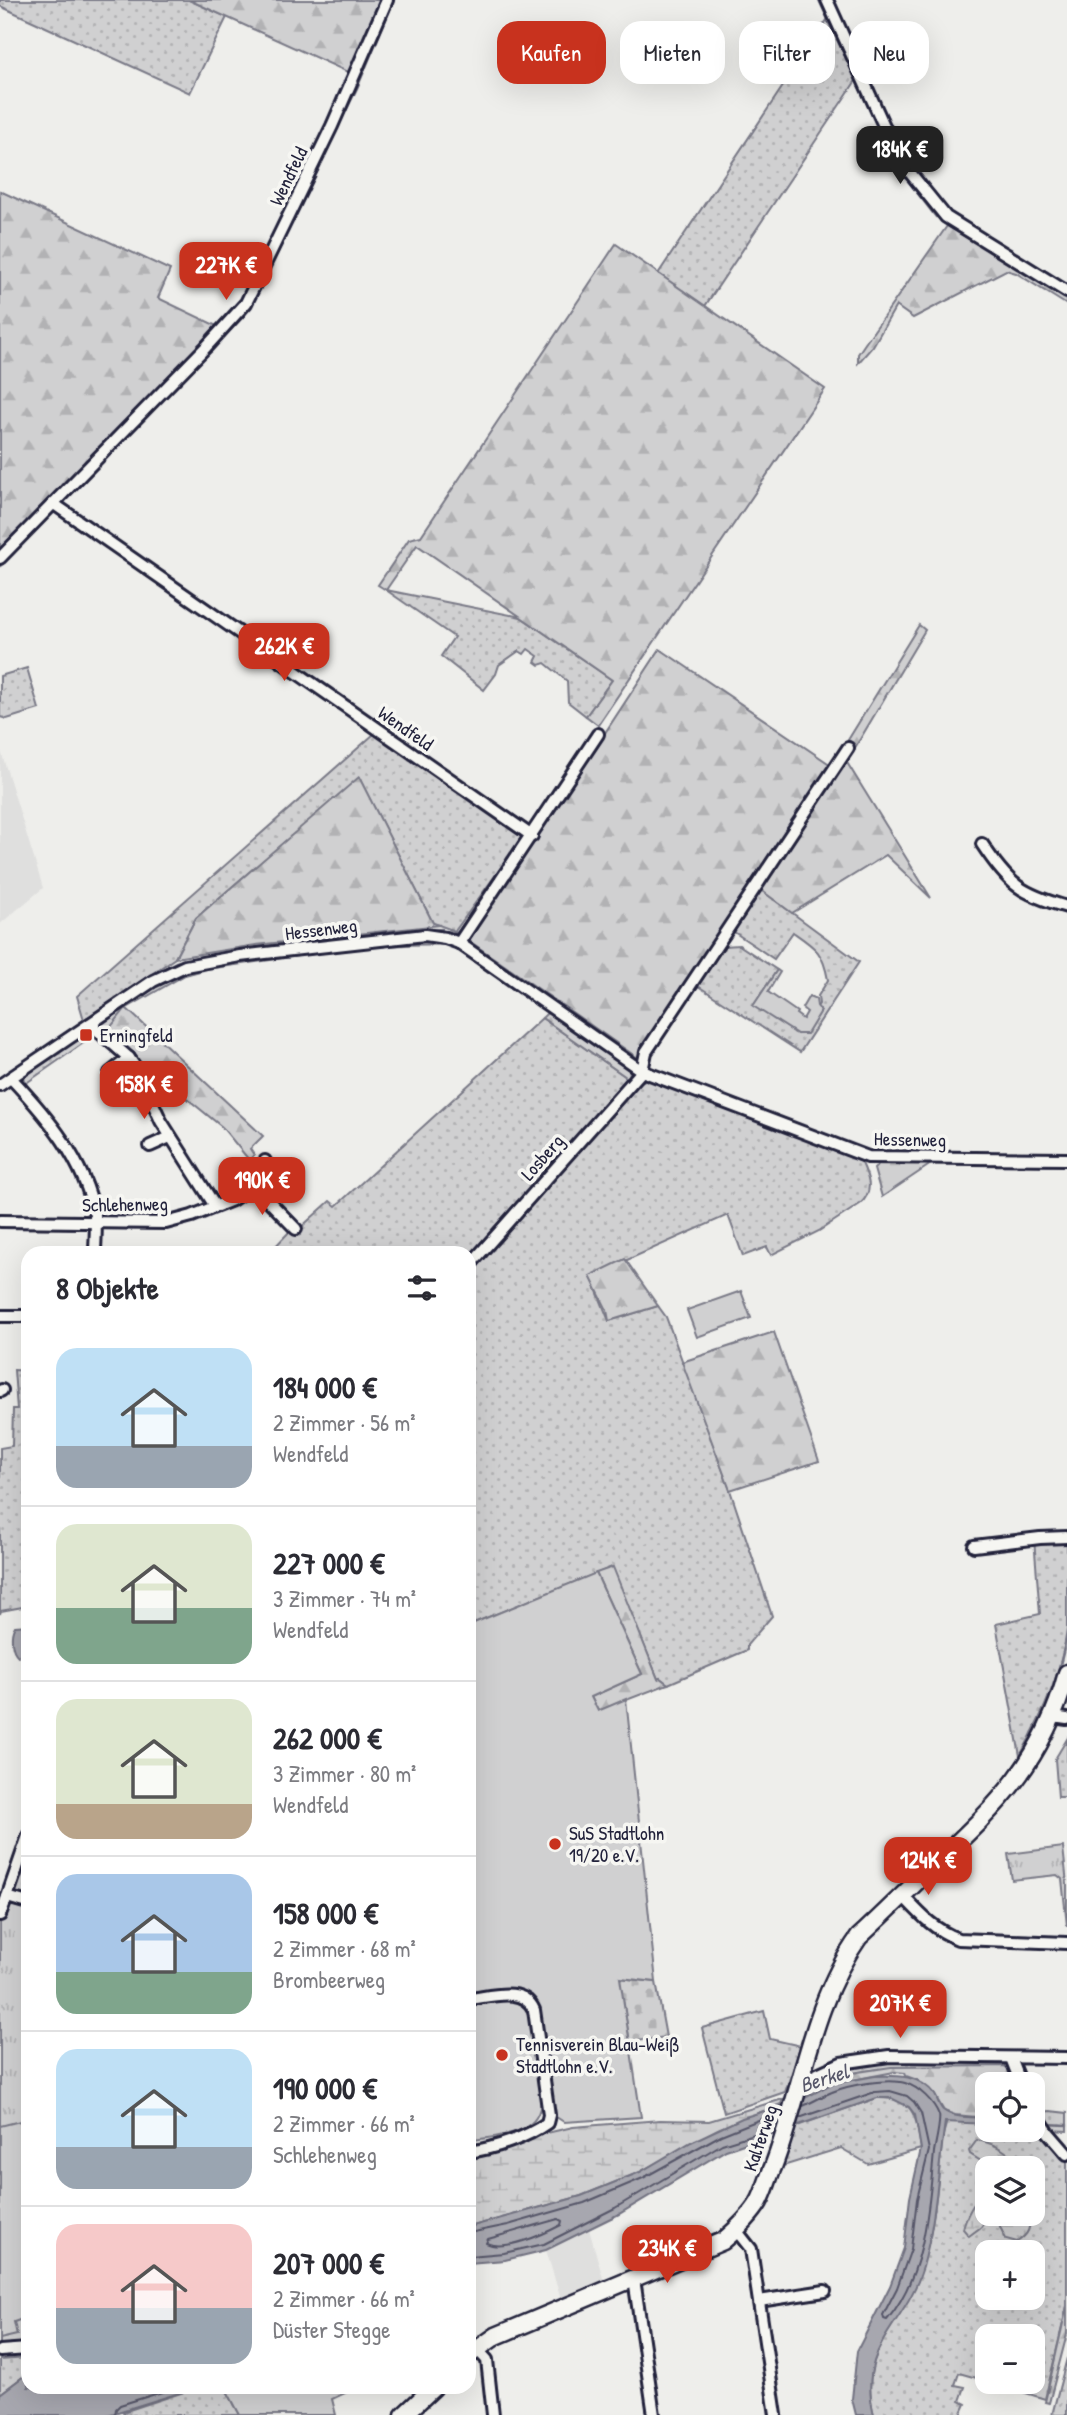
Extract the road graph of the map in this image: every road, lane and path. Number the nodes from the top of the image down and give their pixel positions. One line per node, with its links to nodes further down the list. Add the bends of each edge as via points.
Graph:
1 (387, 0): 4 (street, Wendfeld, via 246,303)
2 (827, 0): 3 (street, via 899,159 946,217)
3 (1067, 292)
4 (54, 504): 5 (street, Wendfeld); 8 (street, Wendfeld)
5 (0, 558)
6 (598, 734): 8 (street)
7 (848, 748): 14 (street, via 646,1052)
8 (532, 836): 11 (street)
9 (982, 844): 10 (street, via 1013,885)
10 (1067, 907)
11 (459, 943): 12 (street, Hessenweg, via 425,935 185,966 152,981); 14 (street, Hessenweg)
12 (90, 1024): 13 (street); 16 (street, Hessenweg)
13 (129, 1058): 15 (street); 18 (street)
14 (642, 1071): 20 (street, Hessenweg, via 868,1157); 28 (street, Losberg)
15 (110, 1073)
16 (11, 1078): 17 (street, Hessenweg); 25 (street, via 62,1138 83,1178)
17 (0, 1085)
18 (170, 1137): 19 (street); 23 (street)
19 (150, 1146)
20 (1067, 1159)
21 (265, 1161): 22 (street, via 266,1176)
22 (256, 1185): 23 (street, Schlehenweg); 26 (street)
23 (215, 1206): 25 (street, Schlehenweg, via 166,1223)
24 (0, 1222): 25 (street, Schlehenweg)
25 (95, 1223): 27 (street)
26 (296, 1229)
27 (95, 1246)
28 (476, 1258)
29 (0, 1315): 30 (street)
30 (21, 1316)
31 (1067, 1537): 32 (street)
32 (974, 1546)
33 (1067, 1673): 34 (street, Kalterweg)
34 (1060, 1718): 36 (street, Kalterweg, via 1002,1797)
35 (21, 1856): 37 (street)
36 (903, 1896): 40 (street, via 923,1919 958,1939); 45 (street, Kalterweg, via 859,1937 840,1968)
37 (7, 1897): 38 (street); 39 (street)
38 (21, 1901)
39 (0, 1915)
40 (1067, 1943)
41 (476, 1998): 47 (street, via 513,1994 530,2002 549,2115 539,2129)
42 (1011, 2058): 43 (street); 44 (street); 45 (street, via 870,2057 841,2063)
43 (1067, 2058)
44 (1016, 2072)
45 (798, 2089): 49 (street, Kalterweg, via 759,2202)
46 (1045, 2128): 48 (street)
47 (476, 2151)
48 (1067, 2154)
49 (736, 2230): 50 (street, Kalterweg, via 723,2241); 52 (street, via 751,2249)
50 (634, 2279): 53 (street, Kalterweg, via 496,2336); 60 (street)
51 (825, 2291): 52 (street)
52 (759, 2301): 61 (street)
53 (476, 2349)
54 (21, 2350): 55 (street)
55 (0, 2351)
56 (476, 2353): 59 (street, via 487,2360)
57 (426, 2394): 58 (street)
58 (404, 2415)
59 (493, 2415)
60 (654, 2415)
61 (776, 2415)

